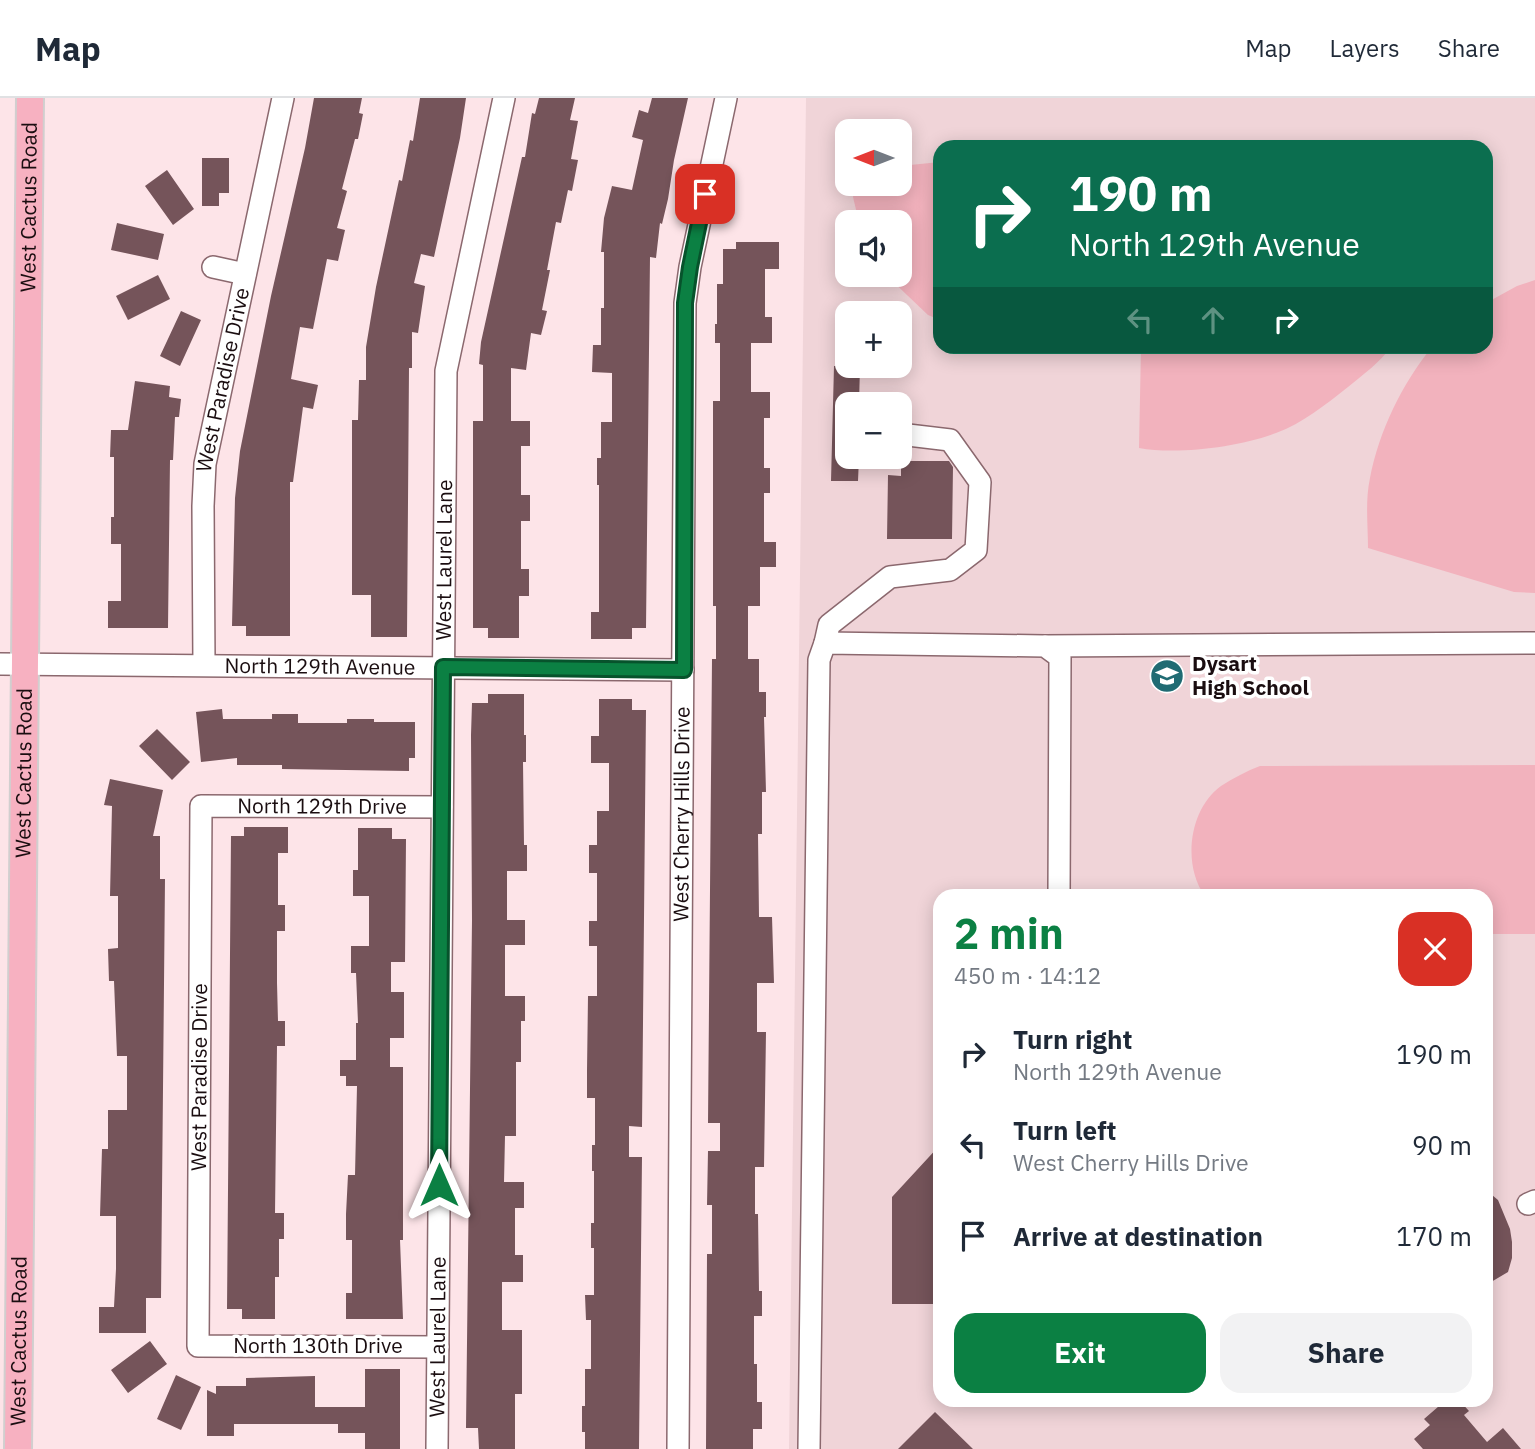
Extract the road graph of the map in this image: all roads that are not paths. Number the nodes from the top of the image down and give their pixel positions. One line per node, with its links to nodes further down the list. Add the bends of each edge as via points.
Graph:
1 (30, 98): 11 (main road, West Cactus Road)
2 (283, 98): 6 (street, West Paradise Drive)
3 (504, 98): 13 (street, West Laurel Lane, via 446,371)
4 (726, 98): 14 (street, West Cherry Hills Drive, via 685,303)
5 (213, 267): 6 (street)
6 (245, 274): 12 (street, West Paradise Drive, via 205,464)
7 (912, 435): 8 (street, via 950,440 980,482 976,550 950,570 890,577 829,625)
8 (825, 643): 10 (street); 23 (street, via 819,660)
9 (1535, 643): 10 (street)
10 (1045, 646): 17 (street, via 1060,657)
11 (13, 664): 12 (street, North 129th Avenue); 20 (main road, West Cactus Road)
12 (204, 665): 13 (street, North 129th Avenue)
13 (443, 667): 14 (street, North 129th Avenue); 16 (street, West Laurel Lane)
14 (684, 670): 22 (street, West Cherry Hills Drive)
15 (201, 806): 16 (street, North 129th Drive); 18 (street, West Paradise Drive)
16 (442, 807): 19 (street, West Laurel Lane)
17 (1059, 889)
18 (198, 1346): 19 (street, North 130th Drive)
19 (438, 1347): 21 (street, West Laurel Lane)
20 (18, 1449)
21 (437, 1449)
22 (678, 1449)
23 (809, 1449)

